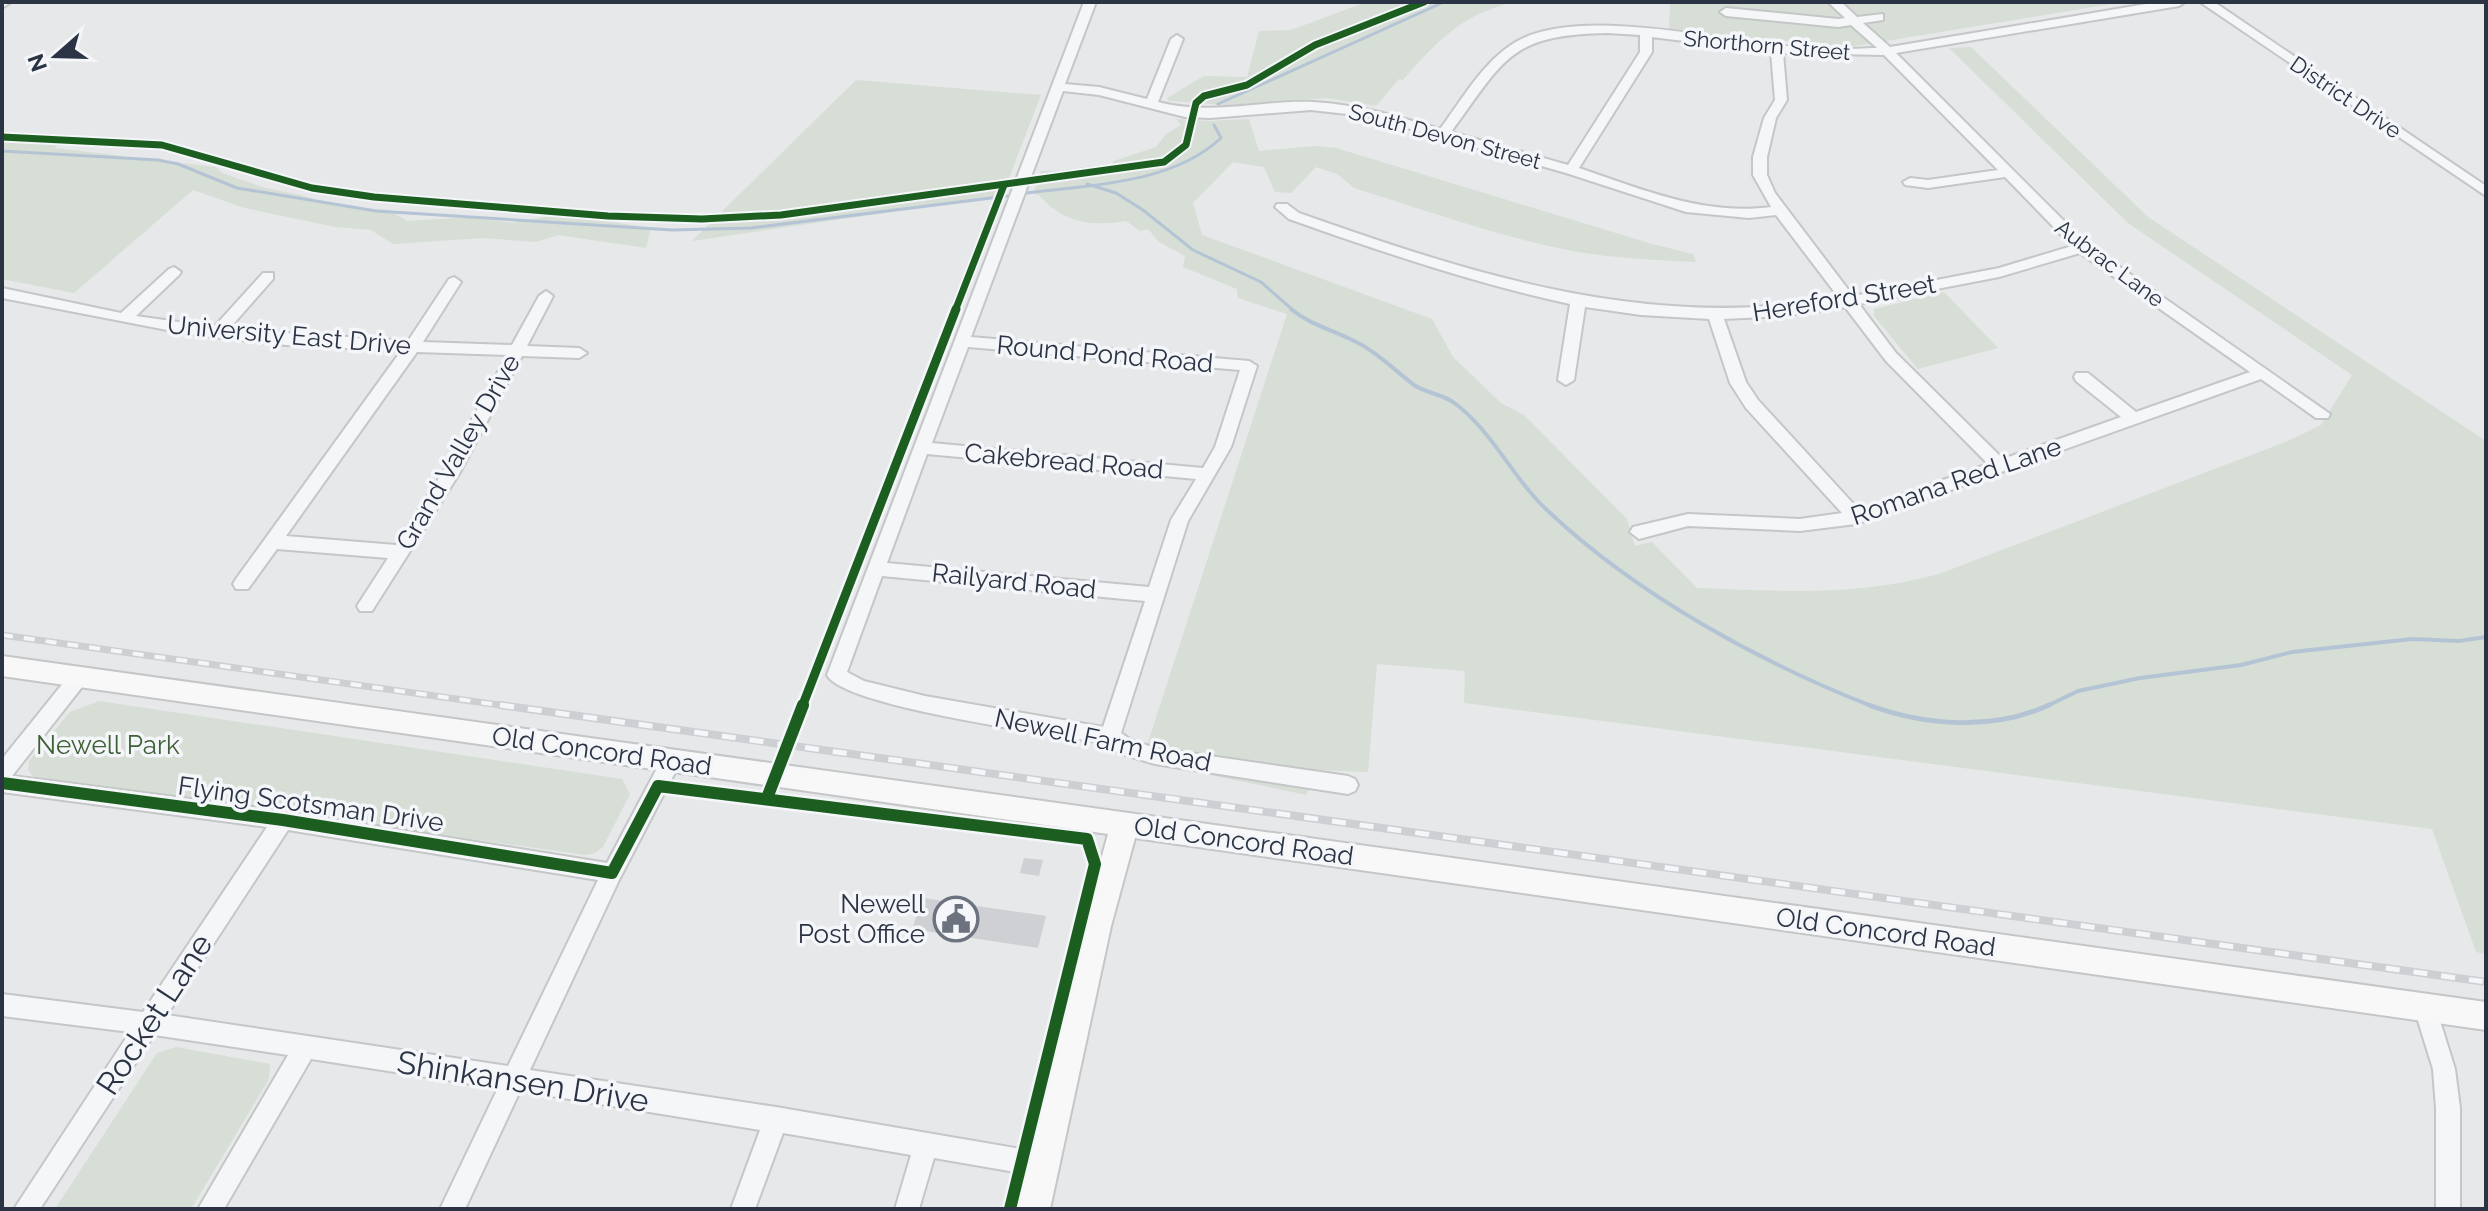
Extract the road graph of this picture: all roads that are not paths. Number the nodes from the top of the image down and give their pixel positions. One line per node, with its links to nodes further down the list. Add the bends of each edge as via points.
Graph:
1 (1090, 2): 14 (street)
2 (1834, 2): 9 (street, Aubrac Lane)
3 (2179, 2): 5 (street, Shorthorn Street)
4 (2206, 2): 20 (street, District Drive)
5 (2133, 6): 13 (street, Shorthorn Street)
6 (1746, 8): 7 (street); 9 (street)
7 (1726, 12)
8 (1879, 17): 9 (street)
9 (1854, 21): 13 (street, Aubrac Lane)
10 (1646, 34): 12 (street, Shorthorn Street); 16 (street, Shorthorn Street, via 1557,31 1519,44); 17 (street, via 1646,52)
11 (1177, 39): 15 (street)
12 (1777, 49): 13 (street, Shorthorn Street); 22 (street, via 1781,100 1762,143 1760,175)
13 (1887, 51): 18 (street, Aubrac Lane)
14 (1058, 87): 15 (street, South Devon Street); 34 (street)
15 (1151, 105): 16 (street, South Devon Street, via 1210,114 1339,107)
16 (1443, 134): 17 (street, South Devon Street)
17 (1571, 170): 22 (street, South Devon Street, via 1686,208 1749,214)
18 (2006, 173): 19 (street); 23 (street, Aubrac Lane)
19 (1910, 182)
20 (2486, 192)
21 (1282, 207): 30 (street, Hereford Street, via 1294,216 1458,274)
22 (1780, 210): 29 (street)
23 (2082, 247): 29 (street, Hereford Street, via 2036,265); 38 (street, Aubrac Lane)
24 (174, 272): 32 (street)
25 (268, 276): 33 (street)
26 (454, 282): 35 (street)
27 (2, 293): 32 (street, University East Drive)
28 (546, 296): 36 (street, Grand Valley Drive)
29 (1849, 301): 31 (street, Hereford Street); 44 (street, via 1901,367)
30 (1578, 303): 31 (street, Hereford Street); 40 (street)
31 (1715, 314): 46 (street, via 1738,383 1752,404)
32 (125, 318): 33 (street, University East Drive)
33 (218, 332): 35 (street, University East Drive)
34 (961, 341): 43 (street); 45 (street, Round Pond Road, via 1249,366 1223,447)
35 (413, 346): 36 (street, University East Drive); 48 (street)
36 (517, 350): 37 (street, University East Drive); 49 (street, Grand Valley Drive, via 453,470)
37 (579, 353)
38 (2263, 373): 41 (street, Aubrac Lane); 42 (street, Romana Red Lane)
39 (2082, 377): 42 (street)
40 (1566, 380)
41 (2322, 414)
42 (2134, 419): 44 (street, Romana Red Lane)
43 (921, 448): 45 (street, Cakebread Road); 50 (street)
44 (2001, 467): 46 (street, Romana Red Lane)
45 (1207, 474): 52 (street, via 1180,520)
46 (1856, 518): 47 (street, Romana Red Lane, via 1800,525 1688,520)
47 (1639, 532)
48 (272, 542): 49 (street); 51 (street)
49 (401, 552): 53 (street, Grand Valley Drive)
50 (874, 570): 52 (street, Railyard Road); 56 (street, Newell Farm Road, via 836,675 859,688 925,704)
51 (242, 584)
52 (1155, 595): 56 (street)
53 (366, 606)
54 (2, 666): 55 (street, Old Concord Road)
55 (79, 677): 57 (street, Old Concord Road); 58 (street)
56 (1110, 736): 60 (street, Newell Farm Road, via 1155,756)
57 (671, 761): 62 (street, Old Concord Road); 63 (street)
58 (2, 774)
59 (2, 783): 61 (street, Flying Scotsman Drive)
60 (1348, 785)
61 (283, 820): 63 (street, Flying Scotsman Drive); 67 (street, Rocket Lane)
62 (1125, 823): 65 (street, Old Concord Road); 72 (street)
63 (612, 873): 69 (street)
64 (2, 1005): 67 (street, Shinkansen Drive)
65 (2425, 1008): 66 (street, Old Concord Road); 79 (street, via 2447,1095)
66 (2486, 1016)
67 (149, 1023): 68 (street, Shinkansen Drive); 73 (street, Rocket Lane)
68 (305, 1048): 69 (street, Shinkansen Drive); 74 (street)
69 (514, 1078): 70 (street, Shinkansen Drive); 75 (street)
70 (776, 1119): 71 (street, Shinkansen Drive); 76 (street)
71 (926, 1145): 72 (street, Shinkansen Drive); 77 (street)
72 (1044, 1165): 78 (street)
73 (26, 1209)
74 (210, 1209)
75 (452, 1209)
76 (743, 1209)
77 (907, 1209)
78 (1034, 1209)
79 (2448, 1209)

